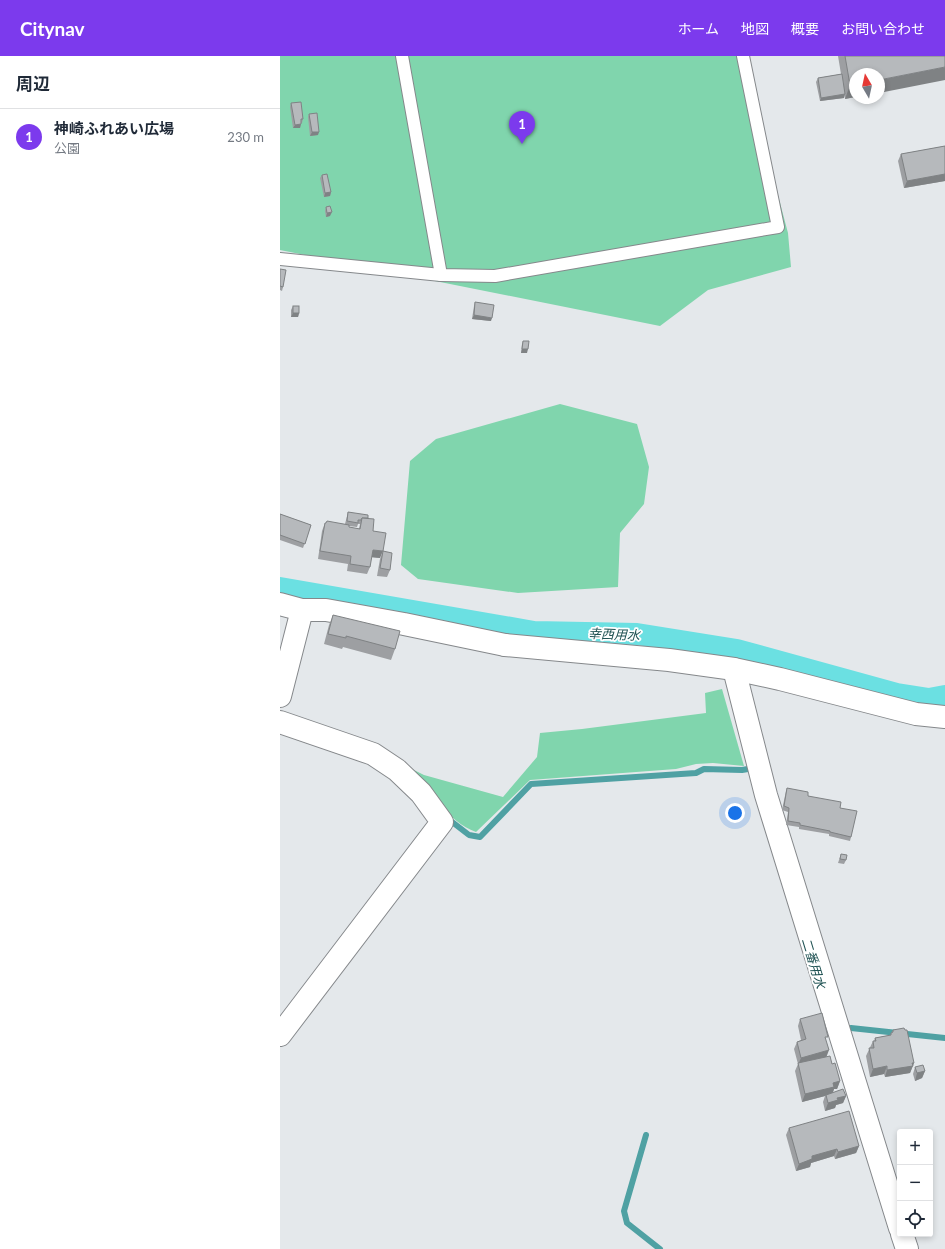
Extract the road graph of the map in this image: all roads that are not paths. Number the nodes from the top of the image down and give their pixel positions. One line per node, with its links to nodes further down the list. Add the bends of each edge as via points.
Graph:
1 (402, 56): 4 (lane)
2 (743, 56): 4 (lane, via 778,227 495,276)
3 (280, 259): 4 (lane)
4 (441, 275)
5 (280, 604): 6 (street)
6 (302, 610): 7 (street, via 326,610 505,645 669,660); 8 (street)
7 (734, 669): 9 (street, via 916,714); 12 (street, via 766,795)
8 (280, 696)
9 (945, 717)
10 (280, 722): 11 (street, via 373,754 398,770 421,793 442,822)
11 (280, 1036)
12 (897, 1218)
13 (903, 1237): 14 (street)
14 (906, 1249)

